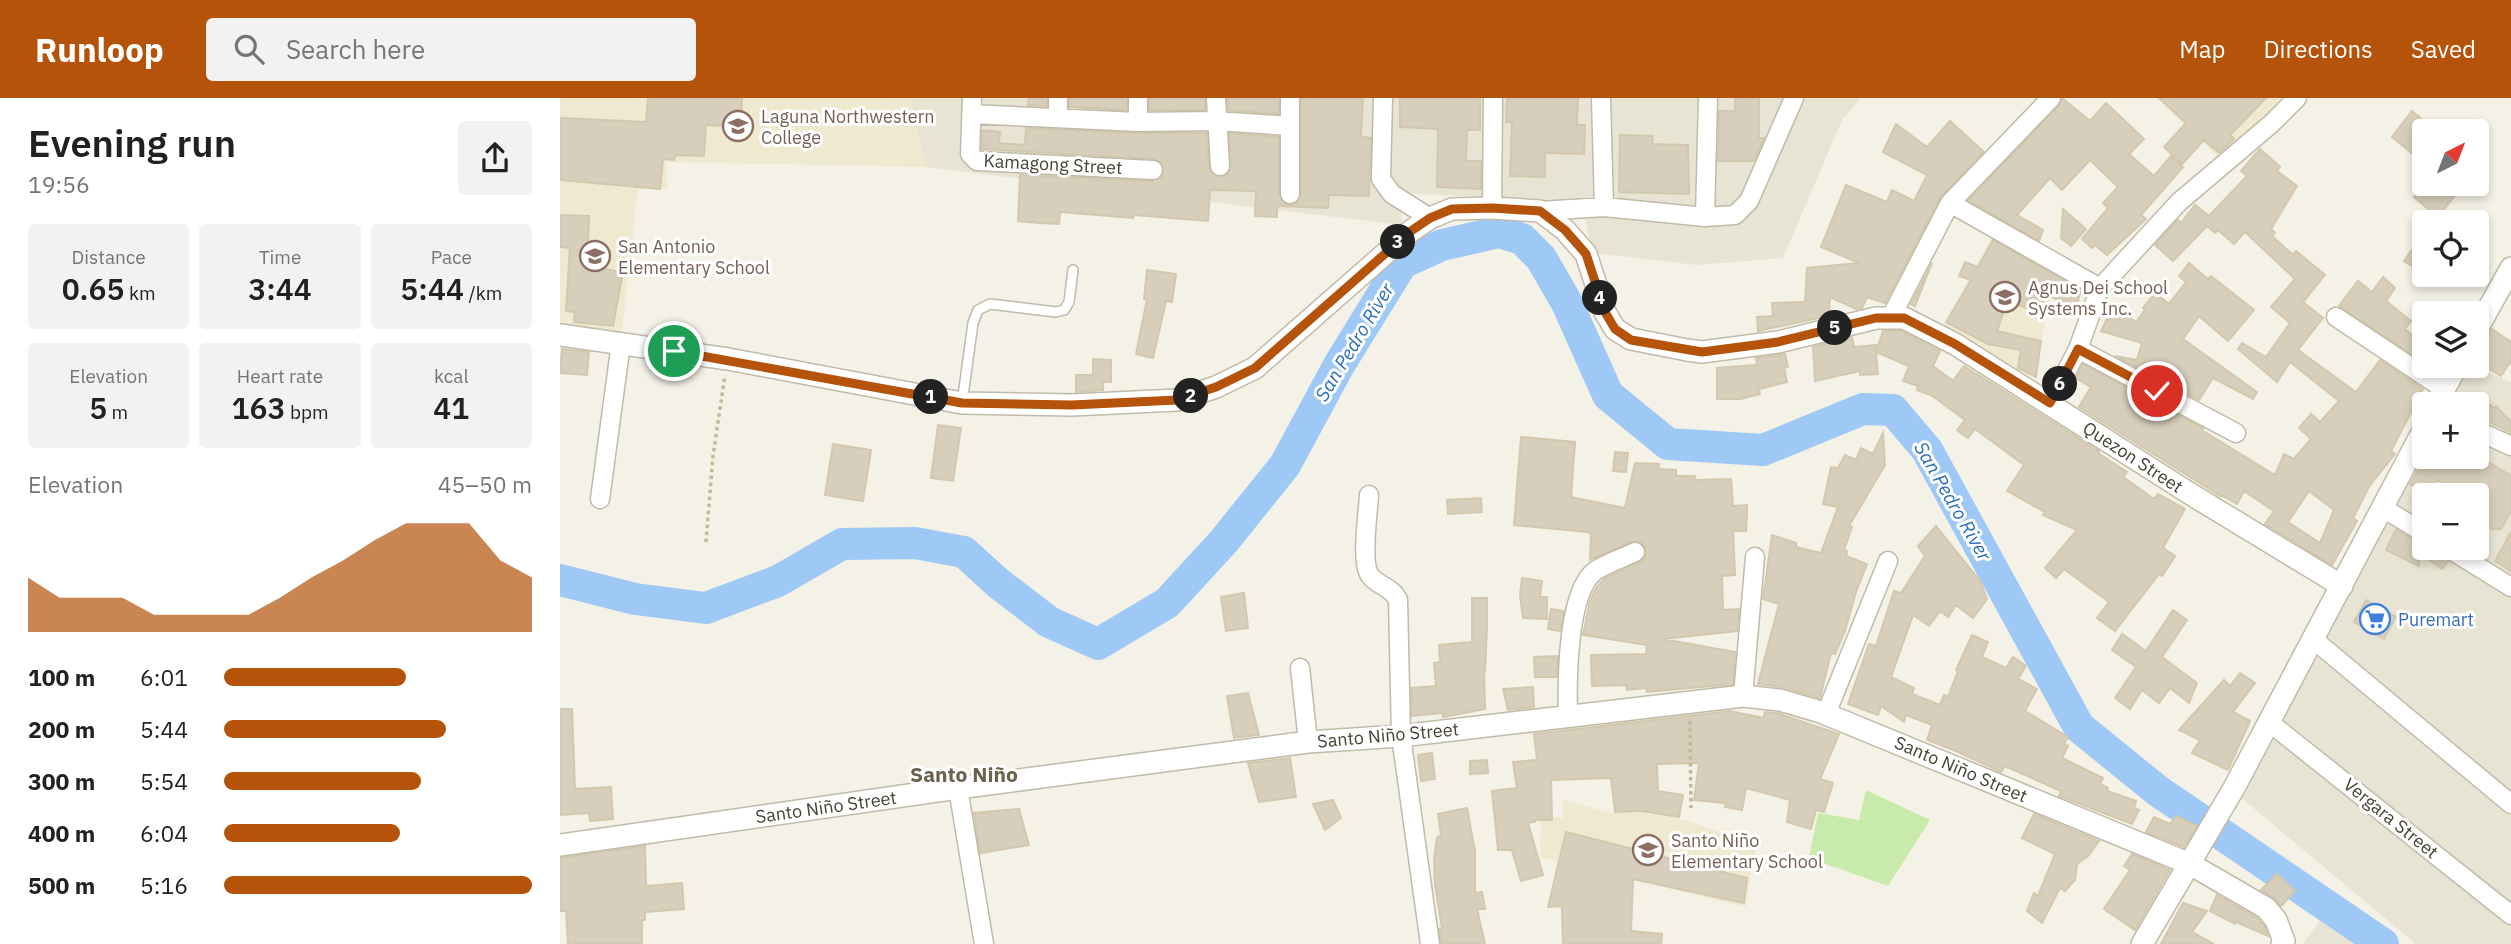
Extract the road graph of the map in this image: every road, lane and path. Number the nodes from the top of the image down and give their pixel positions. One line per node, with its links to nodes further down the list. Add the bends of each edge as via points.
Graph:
1 (1058, 98): 13 (street)
2 (1138, 98): 15 (street)
3 (1216, 98): 14 (street)
4 (1290, 98): 16 (street)
5 (1383, 98): 25 (street, via 1381,179 1392,194)
6 (1493, 98): 22 (street)
7 (1601, 98): 21 (street)
8 (1708, 98): 24 (street)
9 (1794, 98): 24 (street, via 1749,201 1735,215)
10 (2051, 98): 20 (street)
11 (2297, 98): 28 (street, via 2179,202)
12 (972, 106): 13 (street); 18 (street, Kamagong Street, via 970,153 977,161)
13 (1058, 118): 15 (street)
14 (1217, 121): 15 (street); 16 (street); 17 (street)
15 (1138, 122)
16 (1290, 126): 19 (street)
17 (1220, 166)
18 (1153, 170)
19 (1290, 194)
20 (1950, 203): 28 (street); 30 (street)
21 (1604, 207): 23 (street); 24 (street)
22 (1492, 208): 23 (street); 25 (street, via 1452,209)
23 (1540, 211): 30 (street, Quezon Street, via 1586,254 1605,312 1615,329 1631,340 1702,352 1778,342)
24 (1705, 217)
25 (1430, 218): 37 (street, via 1255,368 1216,387 1177,400 1072,405)
26 (2511, 268): 29 (street)
27 (1073, 270): 37 (lane, via 1064,310 990,304 978,310)
28 (2100, 288): 34 (street)
29 (2489, 308)
30 (1891, 317): 38 (street, Quezon Street, via 1919,324)
31 (2336, 317): 36 (street)
32 (560, 335): 33 (street)
33 (621, 343): 35 (street); 44 (street)
34 (2078, 349): 38 (street); 39 (street)
35 (728, 359): 37 (street); 47 (path)
36 (2434, 392)
37 (962, 403)
38 (2050, 403): 52 (street, Quezon Street)
39 (2236, 433)
40 (2489, 436): 41 (street)
41 (2511, 446)
42 (2412, 452): 45 (street)
43 (1369, 495): 61 (street, via 1368,573 1398,600)
44 (600, 499)
45 (2383, 508): 46 (street); 52 (street)
46 (2412, 526)
47 (706, 542)
48 (1635, 551): 59 (street, via 1595,572 1585,585 1571,634)
49 (1755, 557): 56 (street)
50 (2467, 560): 53 (street)
51 (1888, 561): 58 (street)
52 (2342, 586): 54 (street)
53 (2511, 587)
54 (2313, 639): 60 (street); 64 (street)
55 (1300, 668): 62 (street)
56 (1743, 696): 57 (street, Santo Niño Street); 58 (street, Santo Niño Street, via 1780,700)
57 (1689, 701): 59 (street, Santo Niño Street); 65 (path)
58 (1826, 714): 67 (street, Santo Niño Street)
59 (1568, 715): 61 (street, Santo Niño Street)
60 (2269, 722): 67 (street); 68 (street, Vergara Street)
61 (1401, 736): 62 (street, Santo Niño Street); 71 (street)
62 (1308, 742): 63 (street, Santo Niño Street)
63 (958, 788): 66 (street, Santo Niño Street); 70 (street)
64 (2511, 804)
65 (1691, 808)
66 (560, 845)
67 (2194, 856): 69 (street, Santo Niño Street, via 2266,908); 72 (street)
68 (2511, 915)
69 (2285, 943)
70 (984, 944)
71 (1430, 944)
72 (2142, 944)

